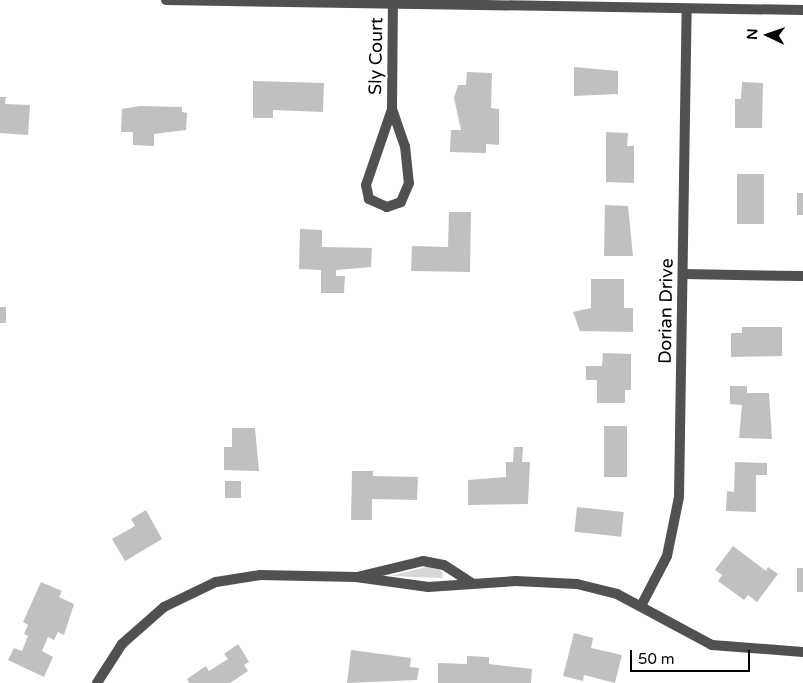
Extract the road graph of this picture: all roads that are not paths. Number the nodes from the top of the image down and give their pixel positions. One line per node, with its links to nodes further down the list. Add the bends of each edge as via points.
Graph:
1 (166, 0): 2 (street)
2 (393, 4): 3 (street); 5 (street, Sly Court)
3 (687, 9): 4 (street); 6 (street, Dorian Drive)
4 (803, 10)
5 (392, 109): 5 (street, Sly Court, via 366,185 369,199 387,207 401,202 409,183 405,146)
6 (684, 274): 7 (street); 10 (street, Dorian Drive, via 678,514 667,556)
7 (803, 276)
8 (356, 577): 9 (street, via 404,586); 9 (street, via 422,561 444,565); 12 (street, via 260,575 196,590 141,624)
9 (472, 583): 10 (street, via 577,584 617,594)
10 (641, 606): 11 (street, via 712,645)
11 (803, 652)
12 (97, 683)

